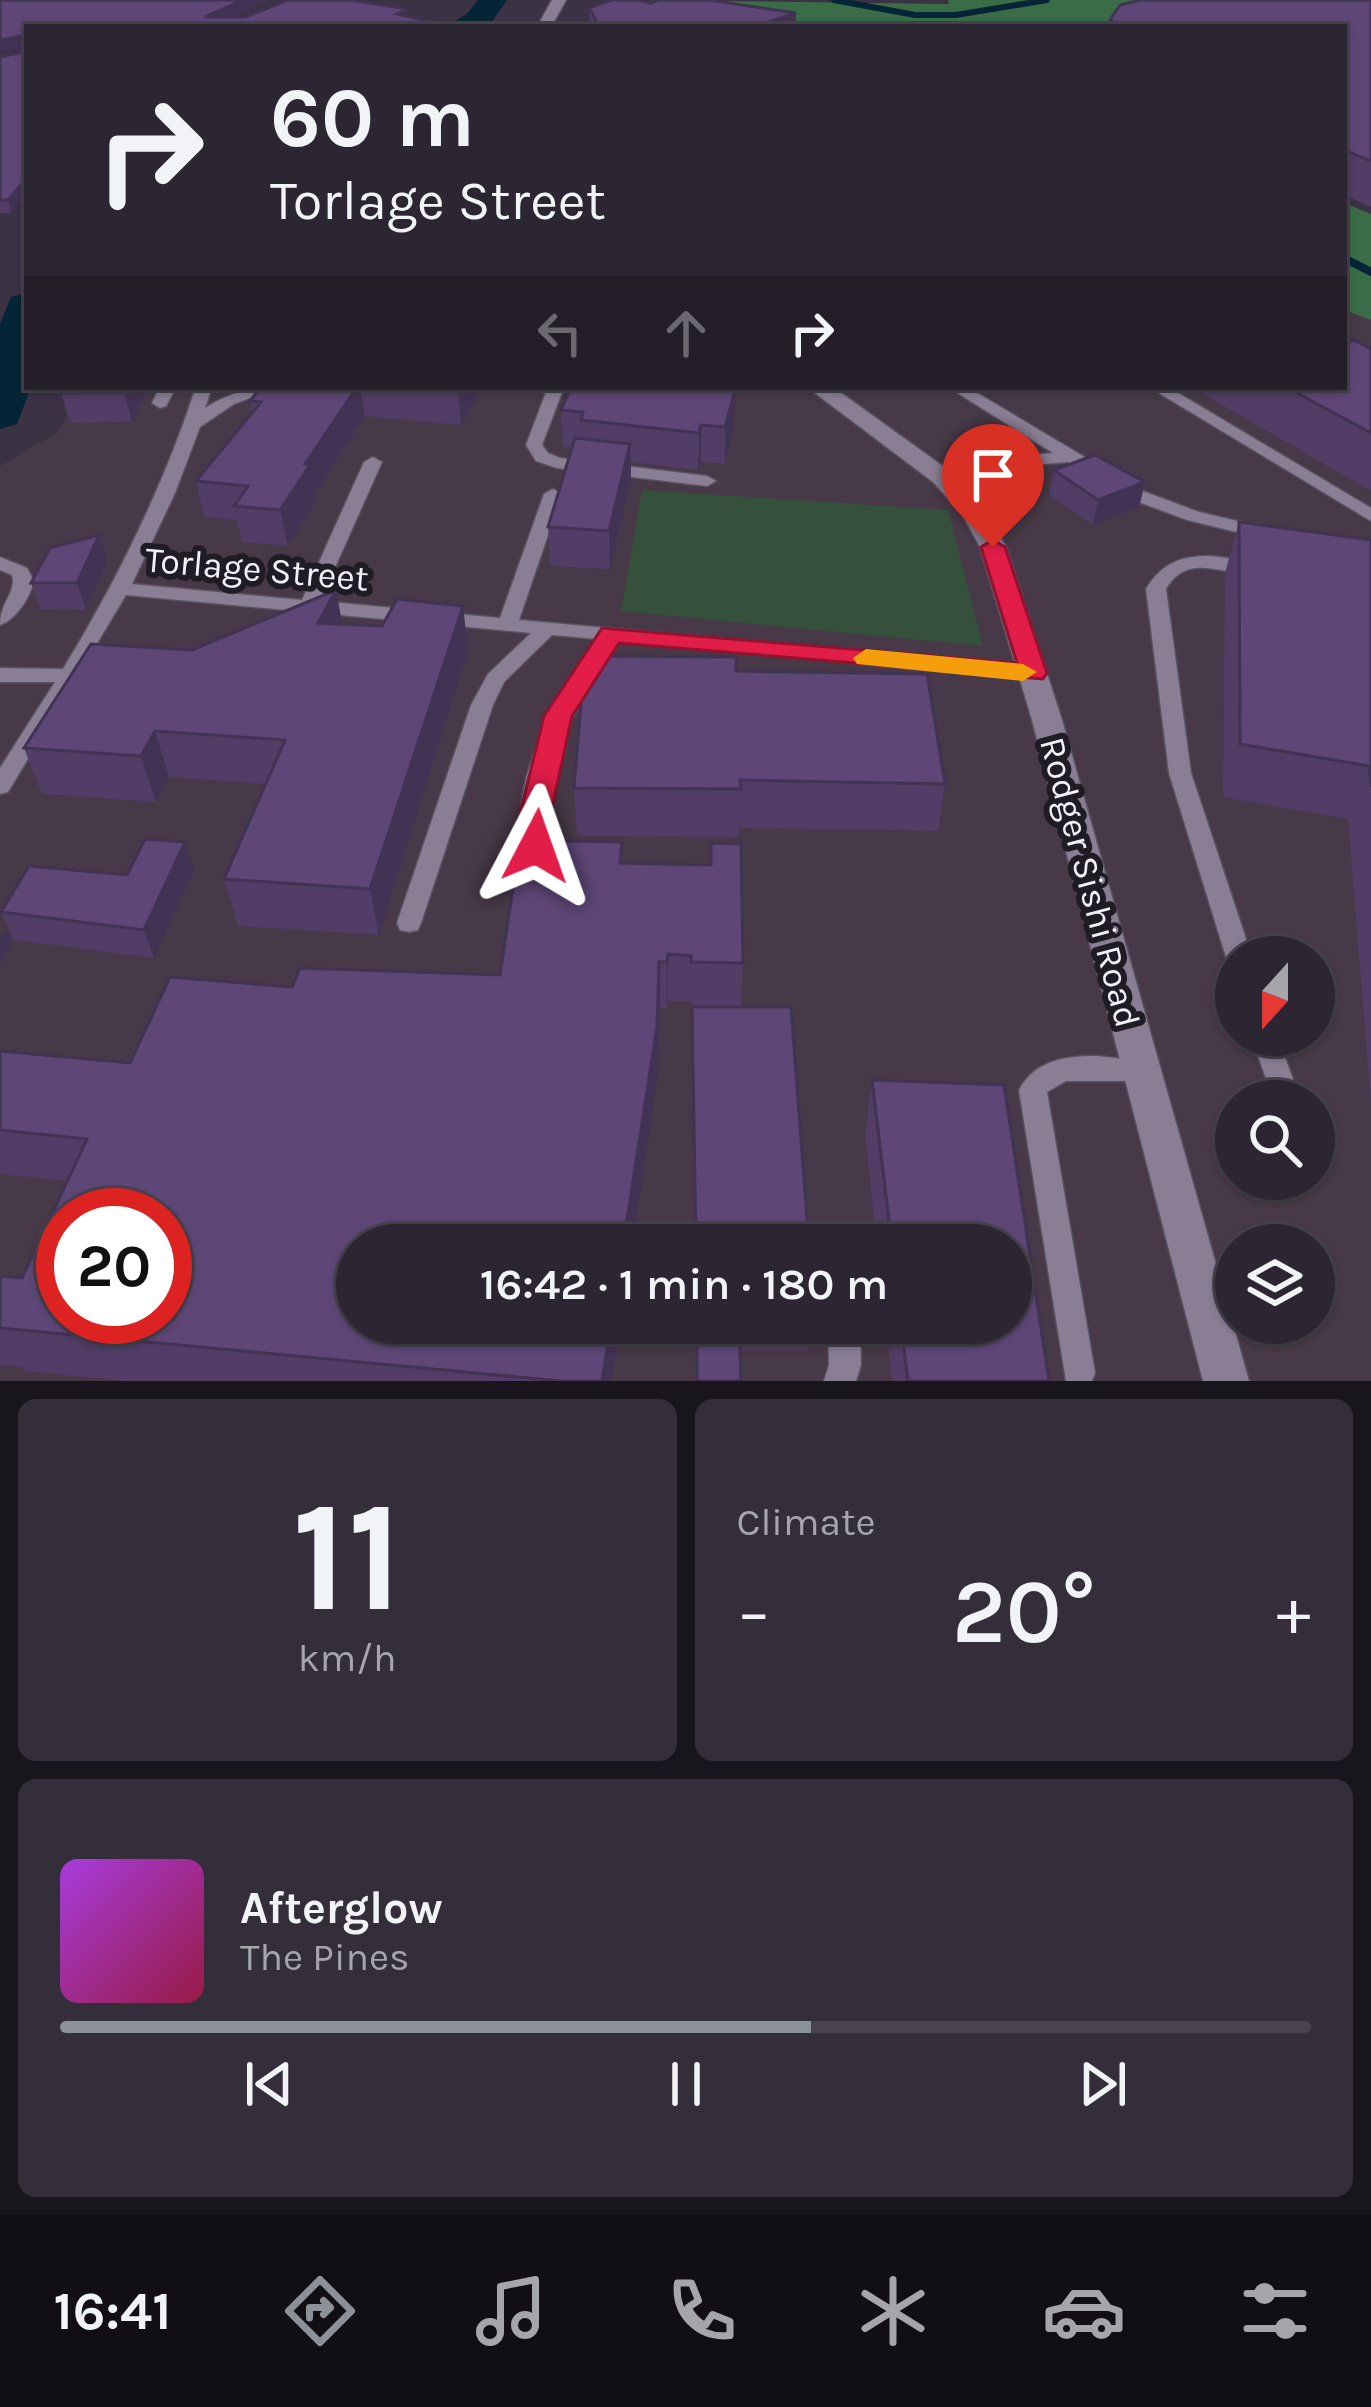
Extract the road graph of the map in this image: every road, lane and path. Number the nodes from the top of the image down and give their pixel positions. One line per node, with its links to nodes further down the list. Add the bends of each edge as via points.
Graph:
1 (203, 390): 7 (lane)
2 (262, 390): 7 (lane, via 228,401)
3 (555, 390): 10 (lane, via 534,445 542,457)
4 (822, 390): 11 (street, Rodger Sishi Road)
5 (961, 390): 8 (lane)
6 (1162, 390): 13 (lane)
7 (192, 432): 17 (lane)
8 (1073, 456): 11 (lane); 14 (lane, via 1134,494)
9 (373, 462): 18 (lane)
10 (707, 481)
11 (948, 483): 23 (street, Rodger Sishi Road, via 993,547)
12 (554, 494): 20 (lane)
13 (1371, 516)
14 (1279, 536)
15 (0, 562): 19 (lane, via 24,581)
16 (1284, 572): 29 (lane, via 1174,565 1156,589 1180,773)
17 (120, 589): 18 (lane, Torlage Street); 25 (lane)
18 (309, 605): 20 (lane, Torlage Street)
19 (0, 619)
20 (508, 624): 21 (lane, Torlage Street)
21 (548, 628): 22 (lane, Torlage Street); 28 (lane, via 495,680 482,705)
22 (612, 634): 23 (lane, Torlage Street); 27 (lane, via 558,716 532,826 536,846 550,856)
23 (1034, 673): 30 (street, Rodger Sishi Road)
24 (0, 675): 25 (lane)
25 (70, 676): 26 (lane)
26 (0, 786)
27 (619, 867)
28 (409, 923)
29 (1232, 936)
30 (1141, 1070): 32 (lane, via 1052,1071 1034,1090); 34 (street, Rodger Sishi Road)
31 (844, 1344): 33 (lane)
32 (1079, 1373)
33 (840, 1381)
34 (1226, 1381)

